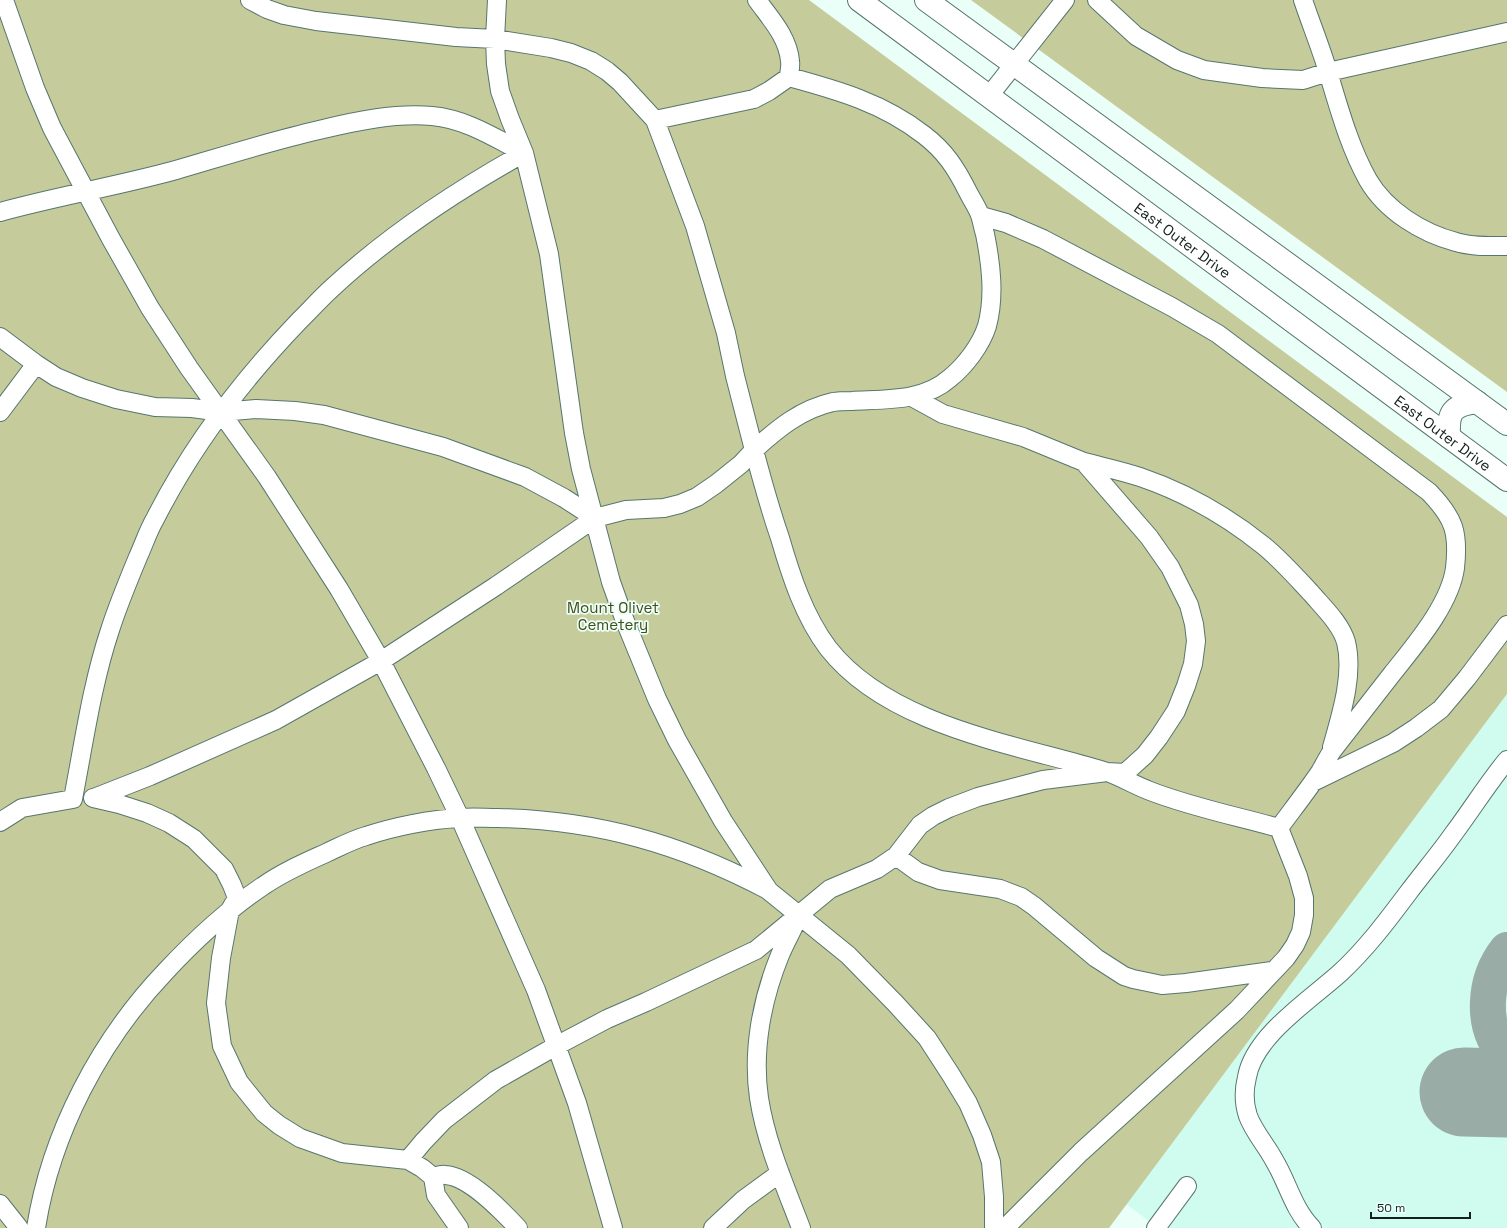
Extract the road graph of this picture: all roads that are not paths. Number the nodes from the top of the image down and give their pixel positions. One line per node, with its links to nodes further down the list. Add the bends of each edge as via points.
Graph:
1 (4, 0): 18 (street, via 32,81 52,128)
2 (250, 0): 11 (street, via 267,9 316,21)
3 (497, 0): 11 (street)
4 (757, 0): 14 (street, via 780,32 788,49 791,62)
5 (859, 0): 15 (main road, East Outer Drive)
6 (926, 0): 12 (main road)
7 (1064, 0): 12 (street)
8 (1303, 0): 13 (street)
9 (1105, 3): 13 (street, via 1136,36 1177,60 1204,70 1262,78 1302,80)
10 (1507, 32): 13 (street)
11 (495, 39): 16 (street, via 551,48 591,61 620,82); 17 (street, via 500,90)
12 (1014, 64): 15 (street); 25 (main road)
13 (1328, 72): 21 (street, via 1338,107 1361,167 1369,182 1396,212 1409,222 1455,242)
14 (788, 77): 16 (street, via 754,99); 20 (street, via 854,96 908,123 942,150 955,167)
15 (989, 96): 29 (main road, East Outer Drive)
16 (655, 120): 30 (street, via 705,256)
17 (524, 153): 18 (street, via 488,133 451,120 433,116 382,118 290,136 176,170); 27 (street, via 491,171 424,215 394,236 331,288 270,352); 33 (street, via 549,254 574,433)
18 (85, 192): 19 (street); 27 (street, via 150,308 189,368)
19 (0, 212)
20 (981, 216): 24 (street, via 992,283 986,328 979,344 950,379); 36 (street, via 1006,223 1043,239 1218,334 1429,492 1448,514 1456,540 1455,570 1449,588 1425,632)
21 (1507, 246)
22 (0, 337): 23 (street)
23 (36, 364): 26 (street); 27 (street, via 56,377 116,399 155,407)
24 (912, 397): 30 (street, via 833,402 812,409 785,423); 31 (street, via 943,414 1023,438)
25 (1477, 402): 28 (main road); 29 (main road, via 1463,404 1452,411 1448,422)
26 (0, 412)
27 (222, 412): 33 (street, via 295,411 324,415 408,437 443,447 525,478); 35 (street, via 335,582); 41 (street, via 173,485 157,514 126,585 99,671)
28 (1507, 424)
29 (1449, 437): 32 (main road, East Outer Drive)
30 (754, 450): 33 (street, via 741,464 697,497 664,508 626,510); 38 (street, via 786,560 800,597 812,624 828,648 846,666 869,686 900,706 954,728)
31 (1084, 462): 36 (street, via 1169,489 1234,524 1265,547 1324,608 1346,641 1349,672); 38 (street, via 1149,537 1170,567 1189,605 1196,641 1193,664 1186,686 1176,711 1159,737 1145,755 1125,773)
32 (1507, 480)
33 (595, 518): 35 (street); 48 (street, via 611,582 657,699 723,821)
34 (1507, 625): 39 (street, via 1441,709 1393,743)
35 (381, 661): 40 (street, via 261,727); 44 (street)
36 (1331, 753): 39 (street)
37 (1507, 760): 68 (street, via 1453,835 1357,957 1284,1021 1260,1047 1250,1066 1245,1090 1248,1116 1275,1161 1297,1209)
38 (1106, 772): 46 (street, via 1150,791); 47 (street, via 1043,780 978,797 949,808 920,826)
39 (1312, 782): 46 (street)
40 (94, 798): 41 (street); 49 (street, via 147,813 194,839 224,869 237,898)
41 (73, 799): 43 (street)
42 (0, 804): 43 (street)
43 (22, 808): 45 (street)
44 (460, 818): 48 (street, via 534,819 606,830 652,841 690,854); 49 (street, via 438,820 366,836 290,869); 52 (street, via 536,990)
45 (0, 822)
46 (1279, 828): 51 (street, via 1298,876 1304,898 1304,915 1301,932 1295,945)
47 (896, 856): 50 (street, via 877,869 830,889); 51 (street, via 918,872 940,880 1000,888 1021,897 1096,958 1133,979 1162,985)
48 (769, 891): 50 (street)
49 (230, 910): 53 (street, via 216,1003 222,1046 239,1082 264,1113 300,1138 342,1153); 59 (street, via 177,958 149,988 102,1054 83,1087 54,1157)
50 (800, 915): 52 (street, via 756,950 607,1019); 54 (street, via 772,977 757,1049 762,1111); 65 (street, via 848,955 895,1003 927,1038 952,1075 968,1103 992,1162)
51 (1272, 971): 66 (street, via 1236,1010 1081,1152)
52 (556, 1046): 53 (street, via 496,1080 444,1120); 62 (street, via 578,1103)
53 (408, 1160): 55 (street)
54 (780, 1173): 63 (street, via 743,1200); 64 (street)
55 (433, 1177): 60 (street, via 436,1195); 61 (street, via 445,1175 460,1179 476,1188)
56 (1187, 1186): 67 (street)
57 (0, 1204): 58 (street)
58 (19, 1228)
59 (36, 1228)
60 (459, 1228)
61 (518, 1228)
62 (613, 1228)
63 (713, 1228)
64 (801, 1228)
65 (994, 1228)
66 (1005, 1228)
67 (1156, 1228)
68 (1312, 1228)

